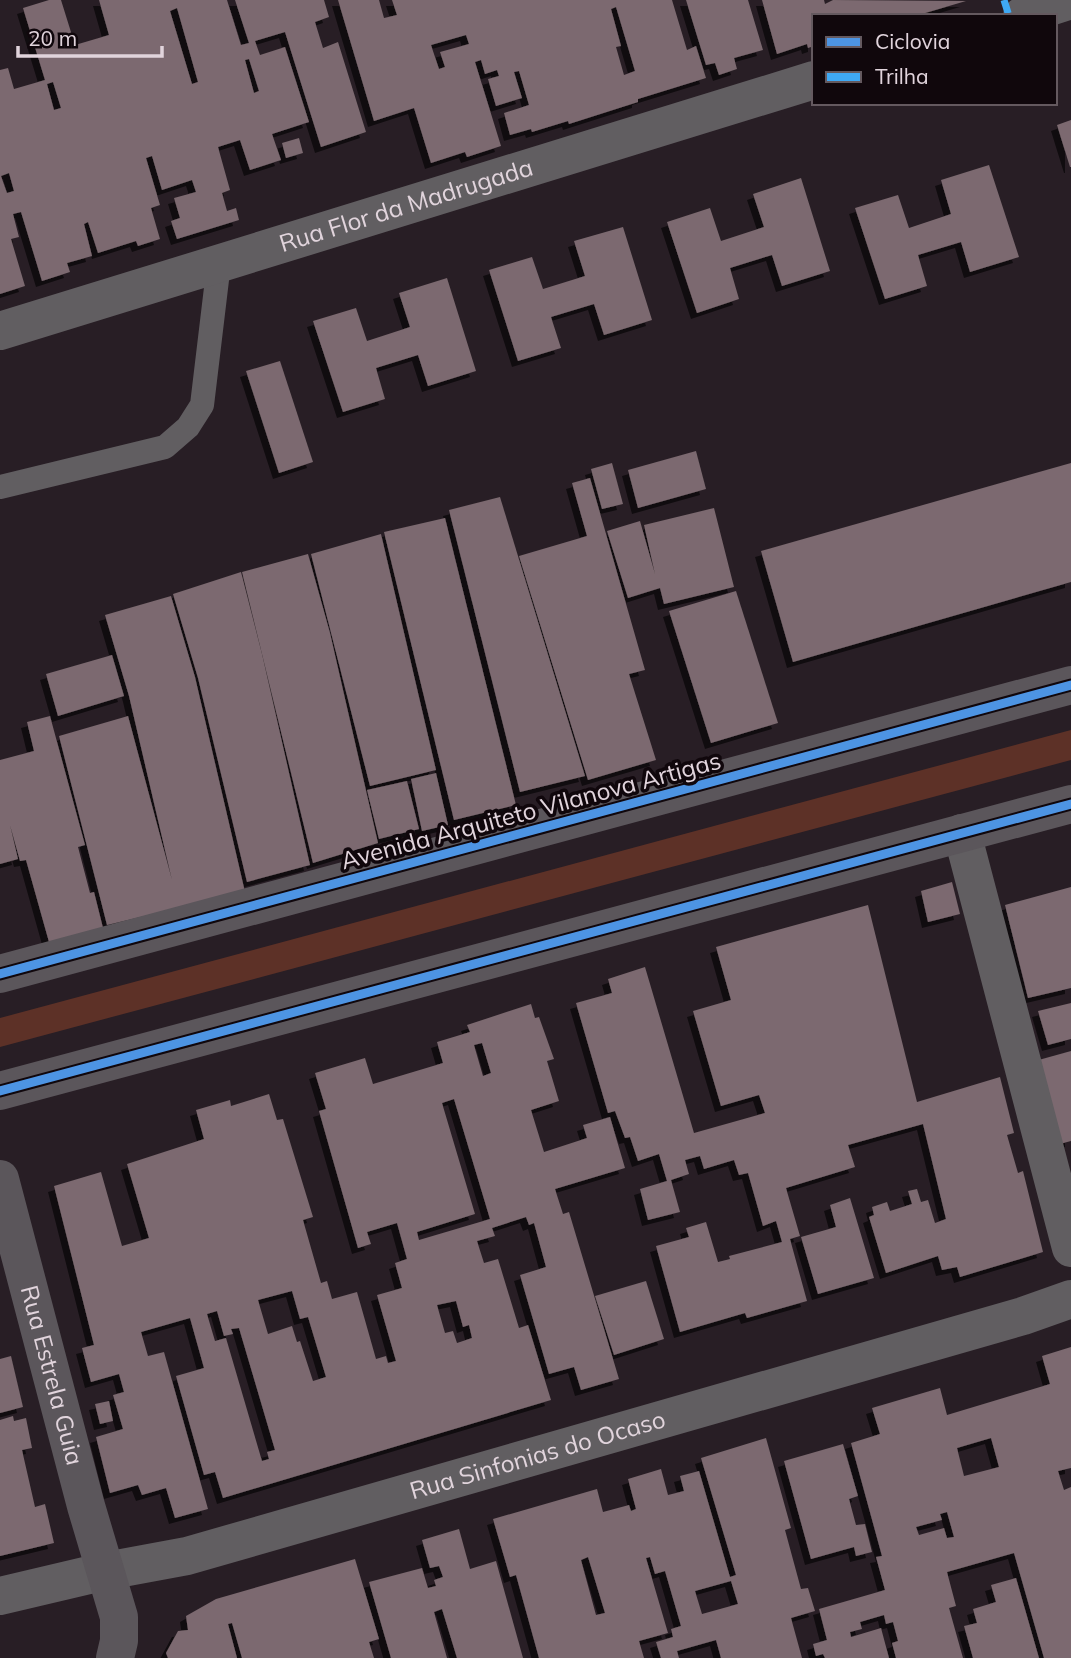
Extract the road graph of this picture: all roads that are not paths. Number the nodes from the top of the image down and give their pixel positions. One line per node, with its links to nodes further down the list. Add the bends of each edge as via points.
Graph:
1 (1071, 1): 2 (street)
2 (1029, 14)
3 (812, 81): 4 (street, Rua Flor da Madrugada)
4 (219, 263): 5 (street, Rua Flor da Madrugada); 6 (lane, via 202,405 188,428 164,447)
5 (0, 331)
6 (0, 487)
7 (1071, 685): 10 (main road, Avenida Arquiteto Vilanova Artigas)
8 (1071, 804): 9 (main road)
9 (962, 833): 11 (main road); 13 (street)
10 (0, 974)
11 (0, 1091)
12 (0, 1179): 15 (main road, Rua Estrela Guia)
13 (1071, 1248)
14 (1071, 1299): 15 (street, Rua Sinfonias do Ocaso, via 187,1556)
15 (106, 1571): 16 (street, Rua Sinfonias do Ocaso); 17 (main road, Rua Estrela Guia, via 119,1617)
16 (0, 1596)
17 (116, 1658)

